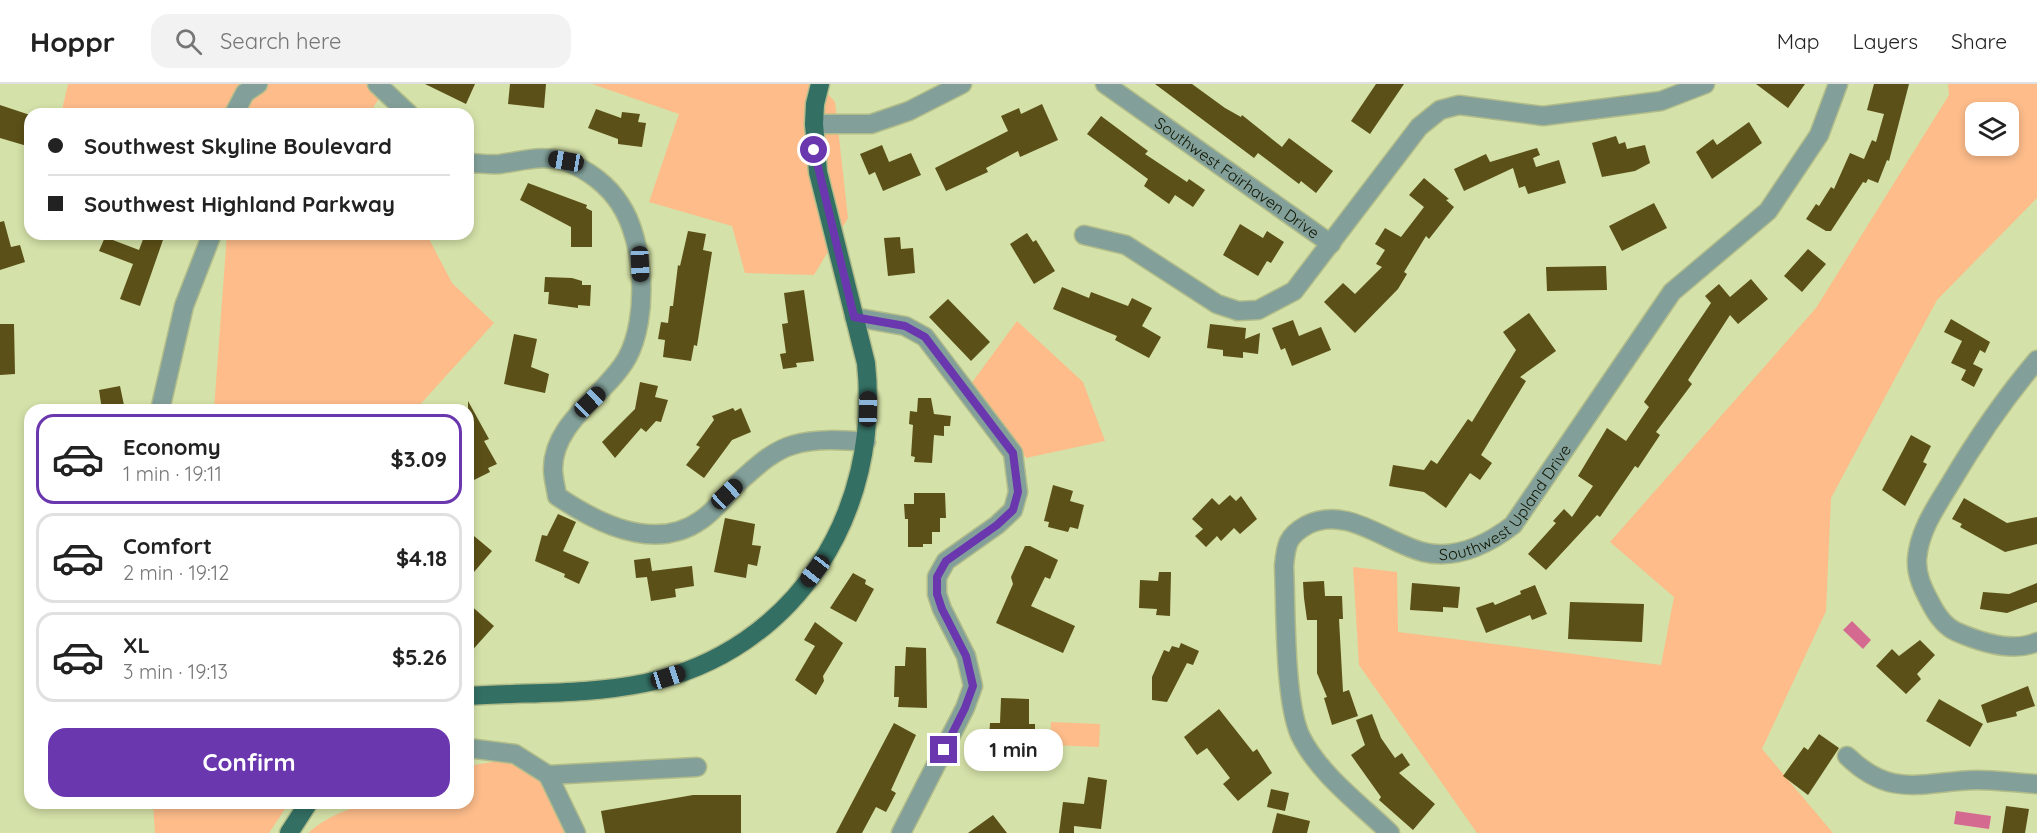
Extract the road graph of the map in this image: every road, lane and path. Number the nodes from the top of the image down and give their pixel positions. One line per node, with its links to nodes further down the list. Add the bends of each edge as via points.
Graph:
1 (258, 84): 8 (street, via 245,93)
2 (377, 84): 9 (street)
3 (820, 84): 10 (main road)
4 (962, 84): 10 (street, via 909,111 871,124)
5 (1105, 84): 14 (street, Southwest Fairhaven Drive)
6 (1705, 84): 14 (street, Southwest Fairhaven Drive, via 1660,101 1543,116 1459,105 1440,110 1419,127)
7 (1838, 84): 30 (street, Southwest Upland Drive, via 1819,135 1768,211 1672,292 1513,525 1494,540 1455,553 1424,552 1335,517 1300,529 1286,543 1292,705 1300,735 1335,780)
8 (237, 108)
9 (403, 108)
10 (814, 124): 15 (main road, via 818,172)
11 (474, 163): 18 (street, via 498,164 536,157 566,161 584,170 621,204 639,250 640,315 628,356 607,386 574,418 557,447 553,469 557,496 566,503 585,515 644,535 674,534 702,520 762,461 793,445 832,440)
12 (1084, 236): 14 (street, via 1126,245 1217,304 1238,311 1258,310 1294,291)
13 (210, 240): 17 (street, via 184,306)
14 (1331, 244)
15 (854, 317): 18 (main road, via 868,380); 29 (street, via 905,326 925,337 1013,453 1018,492 1013,510 946,561 937,577 939,602 966,656 973,686)
16 (2037, 360): 19 (street, via 1988,422 1926,525 1917,559 1920,584 1934,611 1950,629 1973,639 2009,646)
17 (161, 404)
18 (866, 442): 20 (main road, via 853,496 827,555 792,601 742,644 689,671 646,683 601,690)
19 (2037, 642)
20 (474, 691)
21 (474, 748): 24 (street, via 515,754)
22 (1847, 756): 25 (street, via 1864,772 1901,784 1922,786 1978,780)
23 (697, 767): 24 (street)
24 (548, 775): 28 (street)
25 (2037, 784)
26 (304, 809): 27 (main road)
27 (289, 833)
28 (576, 833)
29 (902, 833)
30 (1390, 833)

